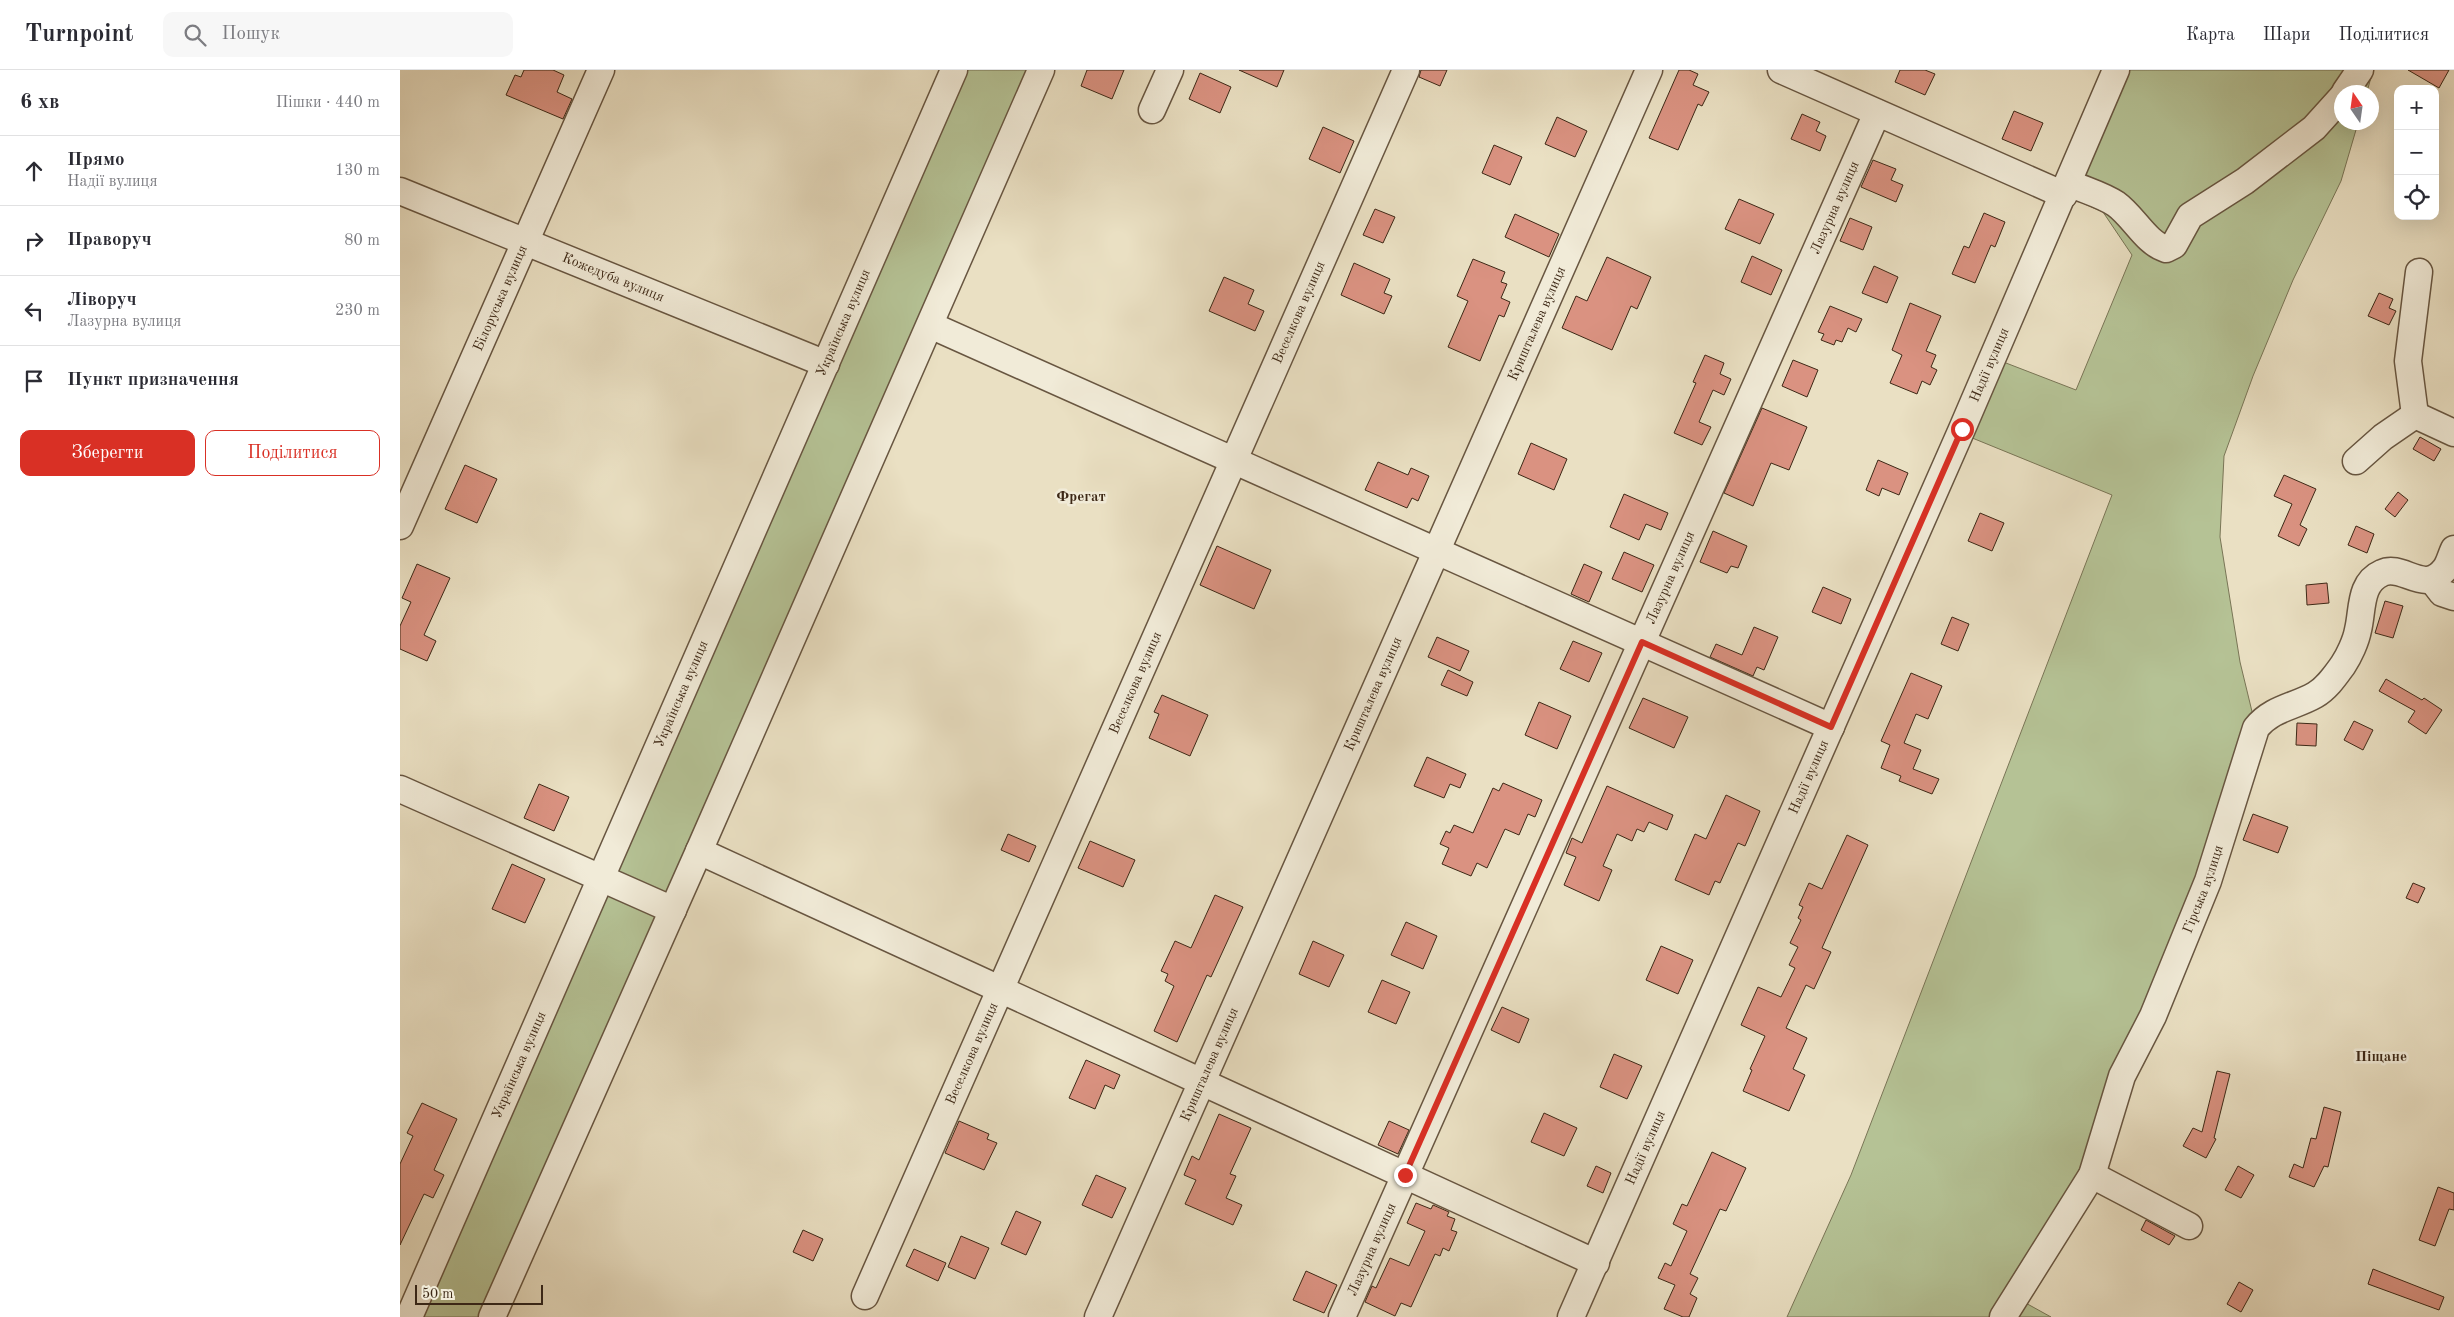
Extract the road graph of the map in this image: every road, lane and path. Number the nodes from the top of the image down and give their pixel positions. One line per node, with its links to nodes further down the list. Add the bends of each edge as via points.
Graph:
1 (601, 70): 16 (street, Білоруська вулиця)
2 (954, 70): 19 (street, Українська вулиця)
3 (1041, 70): 18 (street)
4 (1170, 70): 12 (street)
5 (1406, 70): 22 (street, Веселкова вулиця)
6 (1649, 70): 26 (street, Кришталева вулиця)
7 (2116, 70): 14 (street, Надії вулиця)
8 (2360, 70): 10 (street)
9 (1792, 72): 13 (street)
10 (2350, 85)
11 (2334, 106): 14 (street, via 2314,128 2245,181 2190,216 2174,245 2166,249 2157,246 2114,202)
12 (1152, 110)
13 (1877, 112): 14 (street); 29 (street, Лазурна вулиця)
14 (2066, 189): 30 (street, Надії вулиця)
15 (400, 191): 16 (street, Кожедуба вулиця)
16 (525, 242): 19 (street, Кожедуба вулиця); 24 (street, Білоруська вулиця)
17 (2419, 272): 20 (street, via 2408,361)
18 (930, 326): 22 (street); 32 (street)
19 (826, 364): 33 (street, Українська вулиця)
20 (2415, 415): 21 (street); 23 (street)
21 (2454, 432)
22 (1233, 461): 26 (street); 35 (street, Веселкова вулиця)
23 (2356, 461)
24 (400, 526)
25 (2454, 548): 27 (street, via 2445,570)
26 (1437, 551): 29 (street); 36 (street, Кришталева вулиця)
27 (2432, 580): 28 (street, via 2442,593); 38 (street, Гірська вулиця, via 2416,580 2394,571 2382,572 2370,583 2362,599 2358,631 2344,663 2325,688 2264,718 2256,728 2208,881 2153,1016 2122,1076)
28 (2454, 597)
29 (1642, 642): 30 (street); 37 (street, Лазурна вулиця)
30 (1831, 727): 40 (street, Надії вулиця)
31 (400, 789): 33 (street)
32 (699, 851): 34 (street); 35 (street)
33 (601, 878): 34 (street); 42 (street, Українська вулиця)
34 (673, 910): 43 (street)
35 (1000, 989): 36 (street); 41 (street, Веселкова вулиця)
36 (1202, 1082): 37 (street); 44 (street, Кришталева вулиця)
37 (1405, 1175): 40 (street); 45 (street, Лазурна вулиця)
38 (2092, 1175): 39 (street); 47 (street, Гірська вулиця)
39 (2189, 1226)
40 (1596, 1263): 46 (street, Надії вулиця)
41 (865, 1296)
42 (410, 1317)
43 (492, 1317)
44 (1098, 1317)
45 (1342, 1317)
46 (1571, 1317)
47 (2003, 1317)

